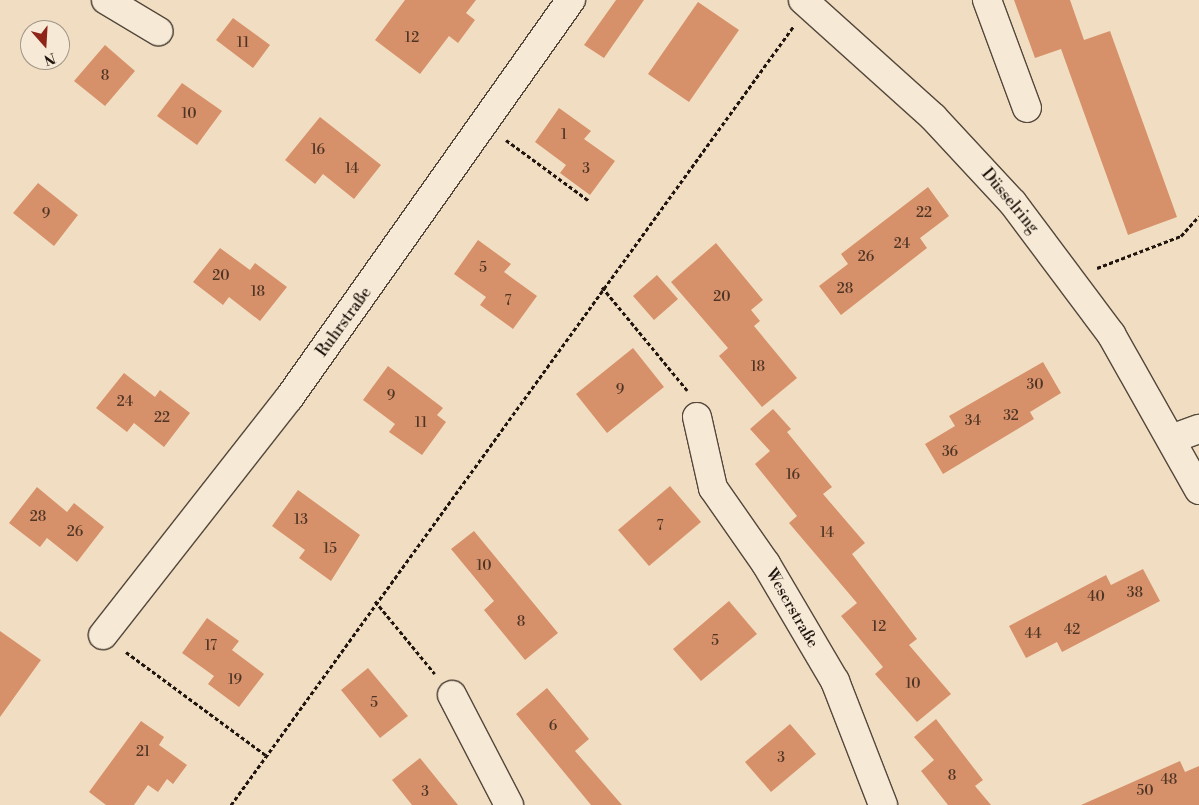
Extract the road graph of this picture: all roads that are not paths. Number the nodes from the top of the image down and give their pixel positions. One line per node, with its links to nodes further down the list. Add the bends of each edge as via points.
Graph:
1 (106, 0): 5 (street)
2 (571, 0): 11 (street, Ruhrstraße, via 290,398)
3 (987, 0): 6 (street)
4 (817, 5): 9 (street, Düsselring, via 933,116 1013,203 1111,334)
5 (158, 31)
6 (1027, 108)
7 (697, 417): 14 (street, Weserstraße, via 713,488 766,564 835,681)
8 (1199, 429): 9 (street)
9 (1174, 438): 10 (street, Düsselring)
10 (1199, 490)
11 (103, 635)
12 (452, 695): 13 (street)
13 (509, 805)
14 (883, 805)

